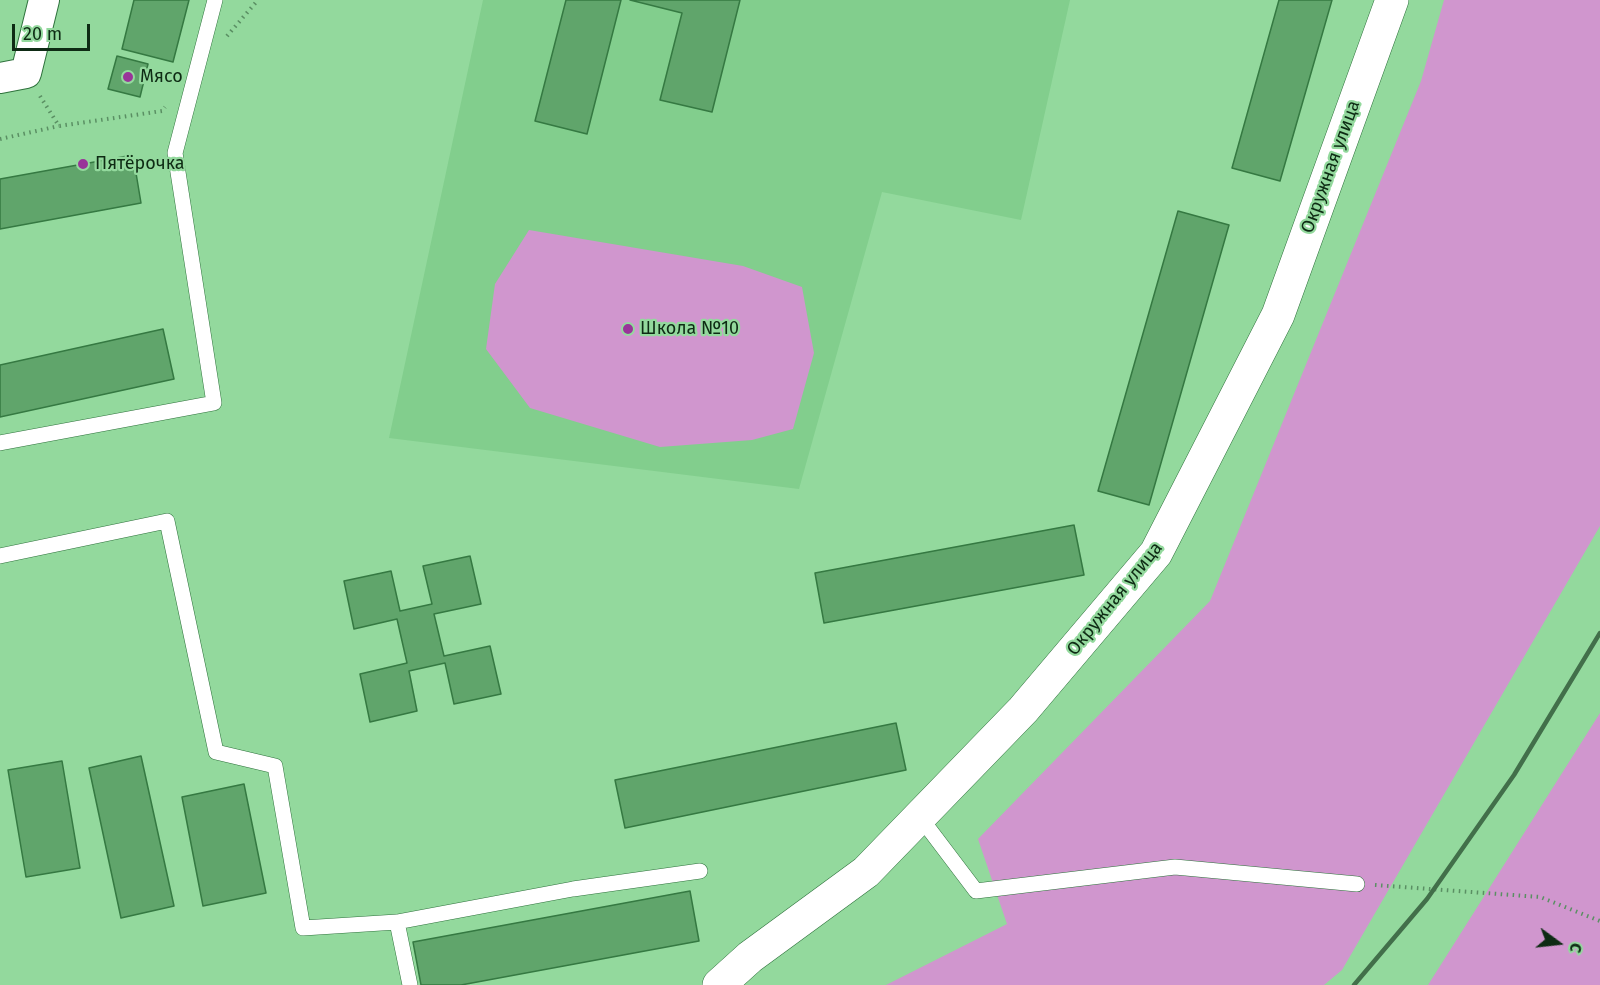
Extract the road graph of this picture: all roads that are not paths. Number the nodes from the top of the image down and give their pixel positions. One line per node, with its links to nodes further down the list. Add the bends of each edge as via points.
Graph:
1 (44, 0): 4 (street)
2 (215, 0): 5 (lane, via 174,153 214,403)
3 (1392, 0): 7 (street, Окружная улица, via 1278,315 1156,553 1023,710)
4 (13, 75)
5 (0, 443)
6 (0, 556): 10 (lane, via 167,521 216,752 276,766 303,928)
7 (920, 817): 9 (lane, via 976,891 1175,867); 12 (street, Окружная улица, via 866,872 750,957)
8 (700, 871): 10 (lane, via 573,889)
9 (1357, 884)
10 (397, 922): 11 (lane)
11 (410, 985)
12 (719, 985)

